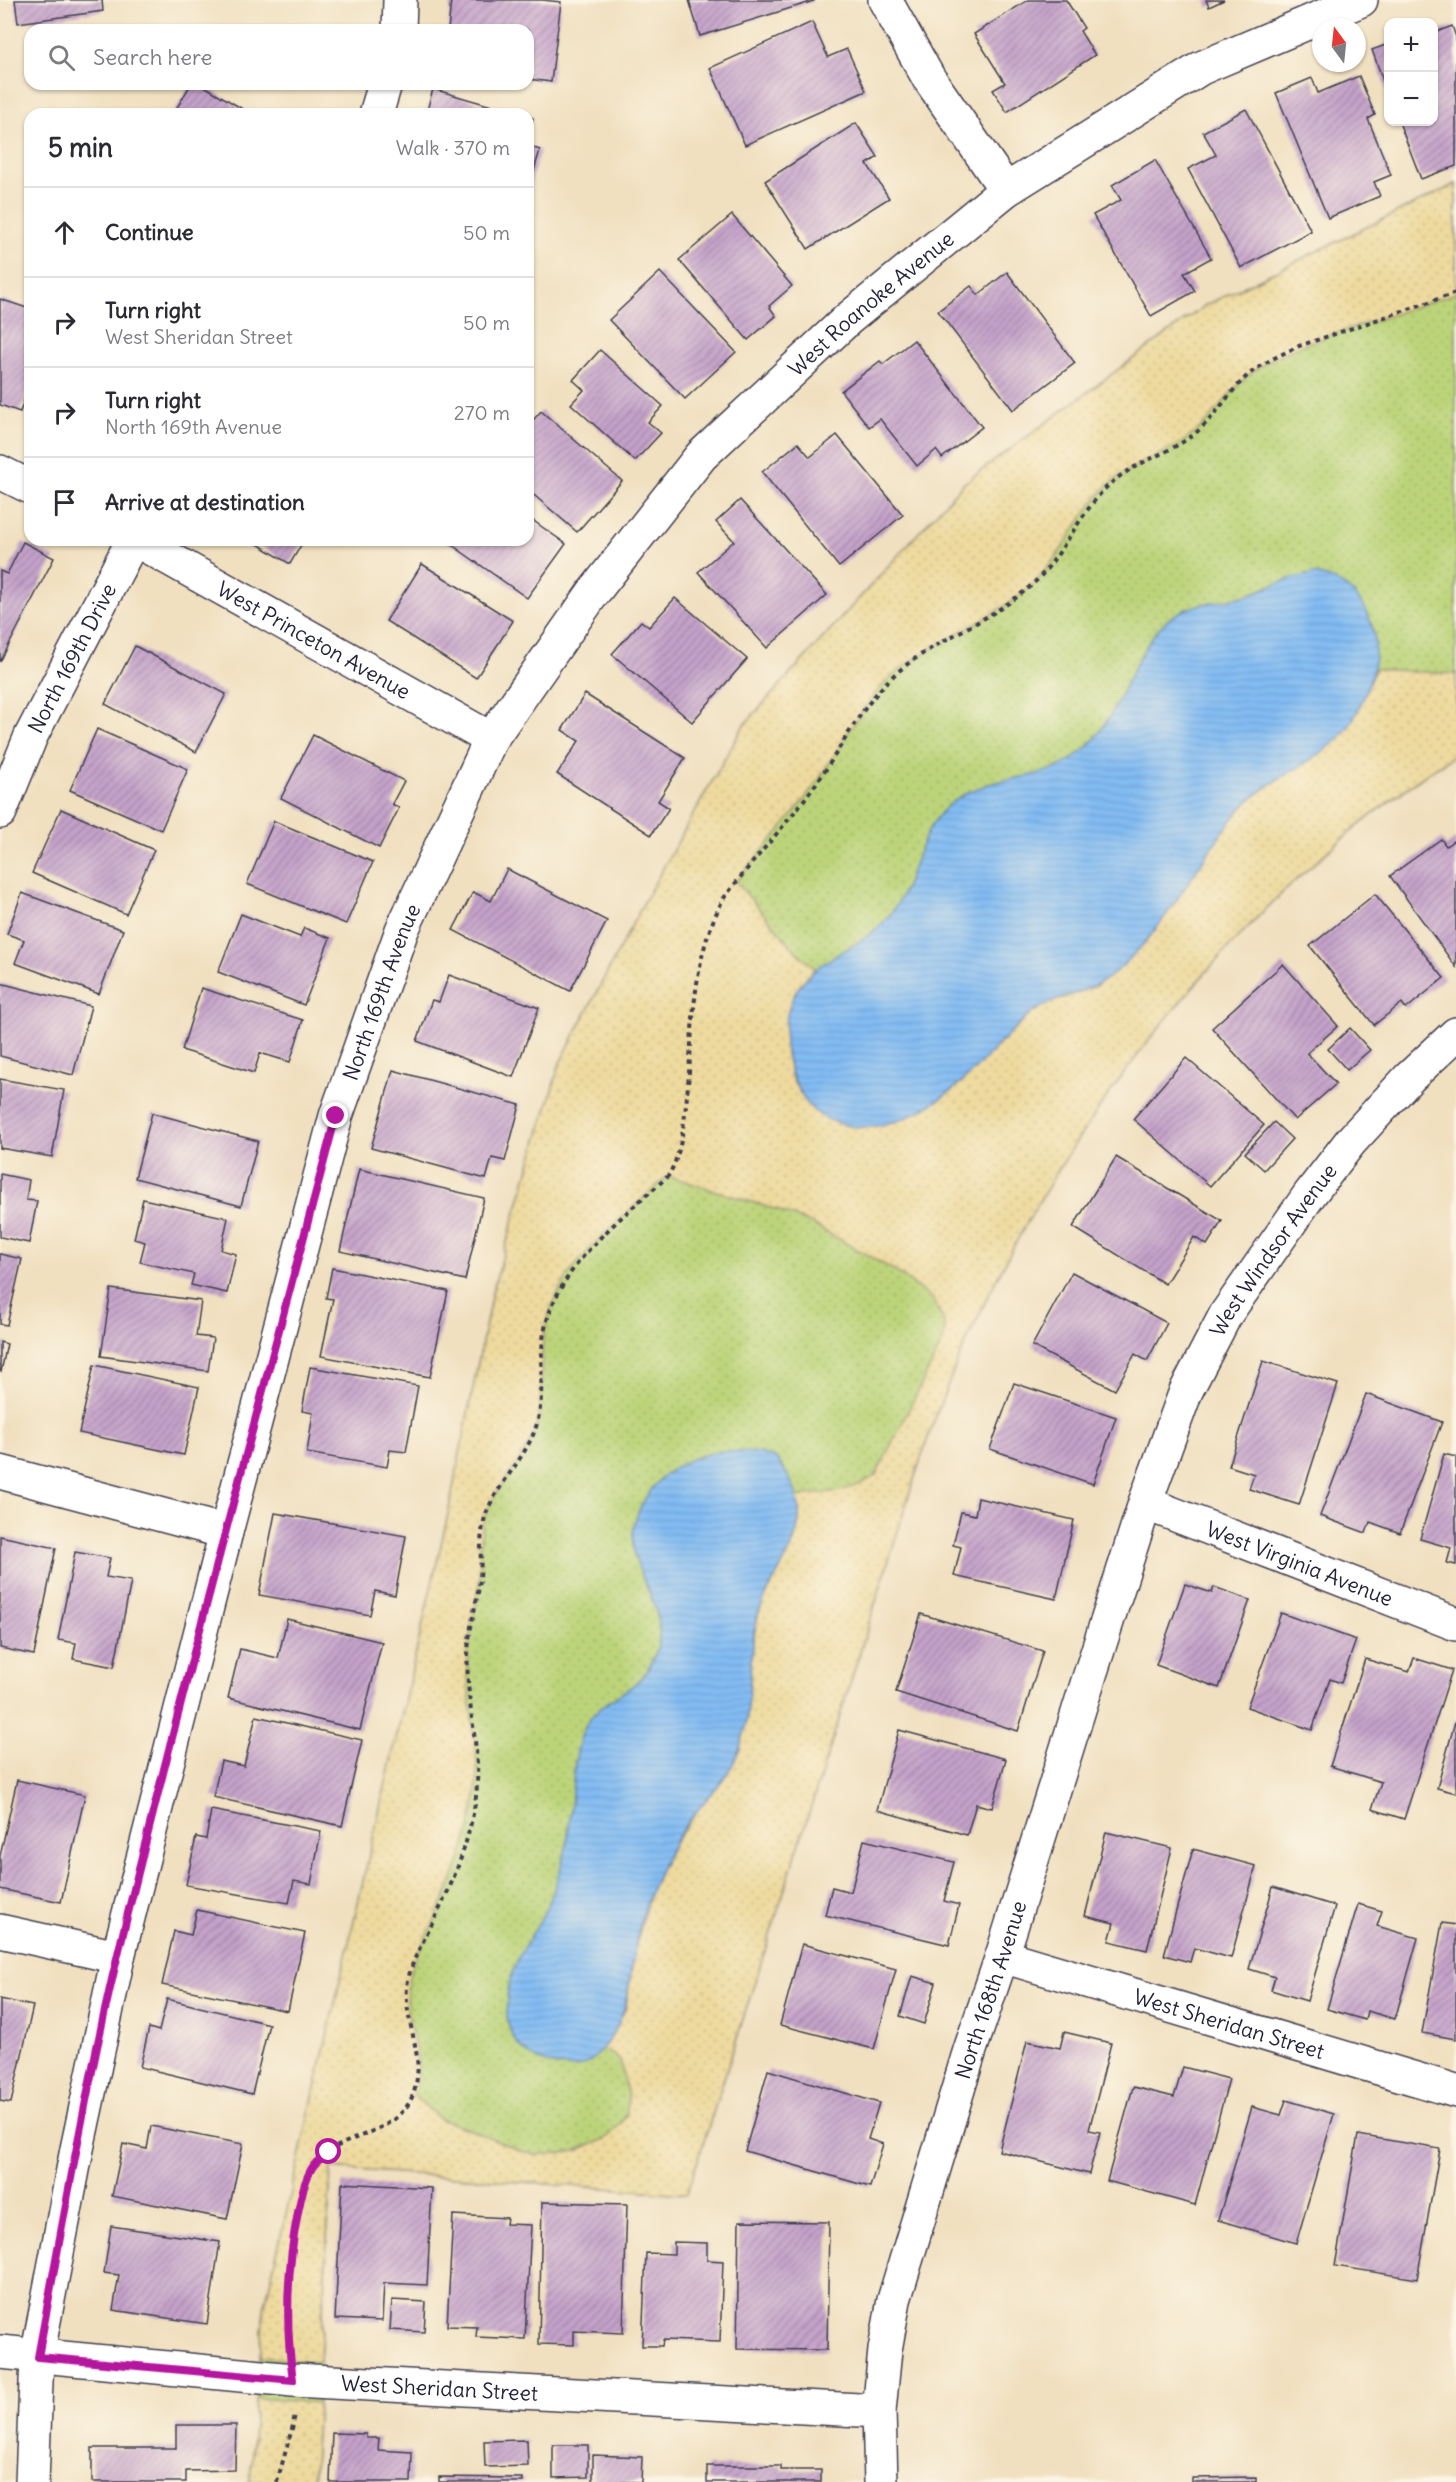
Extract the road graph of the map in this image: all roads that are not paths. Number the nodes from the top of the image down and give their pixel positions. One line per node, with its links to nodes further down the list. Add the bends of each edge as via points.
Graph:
1 (400, 0): 4 (street)
2 (885, 0): 7 (street, via 928,77)
3 (1361, 0): 7 (street, West Roanoke Avenue, via 1201,68)
4 (399, 24)
5 (384, 90): 6 (street)
6 (378, 108)
7 (1006, 190): 12 (street, West Roanoke Avenue, via 848,319 702,456 593,592)
8 (0, 472): 9 (street)
9 (24, 484)
10 (131, 546): 13 (street, North 169th Drive, via 31,736)
11 (145, 546): 12 (street, West Princeton Avenue)
12 (491, 739): 17 (street, North 169th Avenue, via 402,930 336,1116)
13 (0, 812)
14 (1456, 1034): 16 (street, West Windsor Avenue, via 1351,1141 1226,1314 1186,1391)
15 (0, 1472): 17 (street)
16 (1145, 1503): 18 (street, West Virginia Avenue); 20 (street, North 168th Avenue)
17 (225, 1532): 21 (street, North 169th Avenue)
18 (1456, 1623)
19 (0, 1931): 21 (street)
20 (1002, 1956): 22 (street, West Sheridan Street); 25 (street, North 168th Avenue, via 894,2300)
21 (118, 1957): 24 (street, North 169th Avenue)
22 (1456, 2091)
23 (0, 2352): 24 (street, West Sheridan Street)
24 (38, 2357): 25 (street, West Sheridan Street, via 293,2380); 26 (street, North 169th Avenue)
25 (879, 2411): 27 (street, North 168th Avenue)
26 (32, 2482)
27 (881, 2482)

